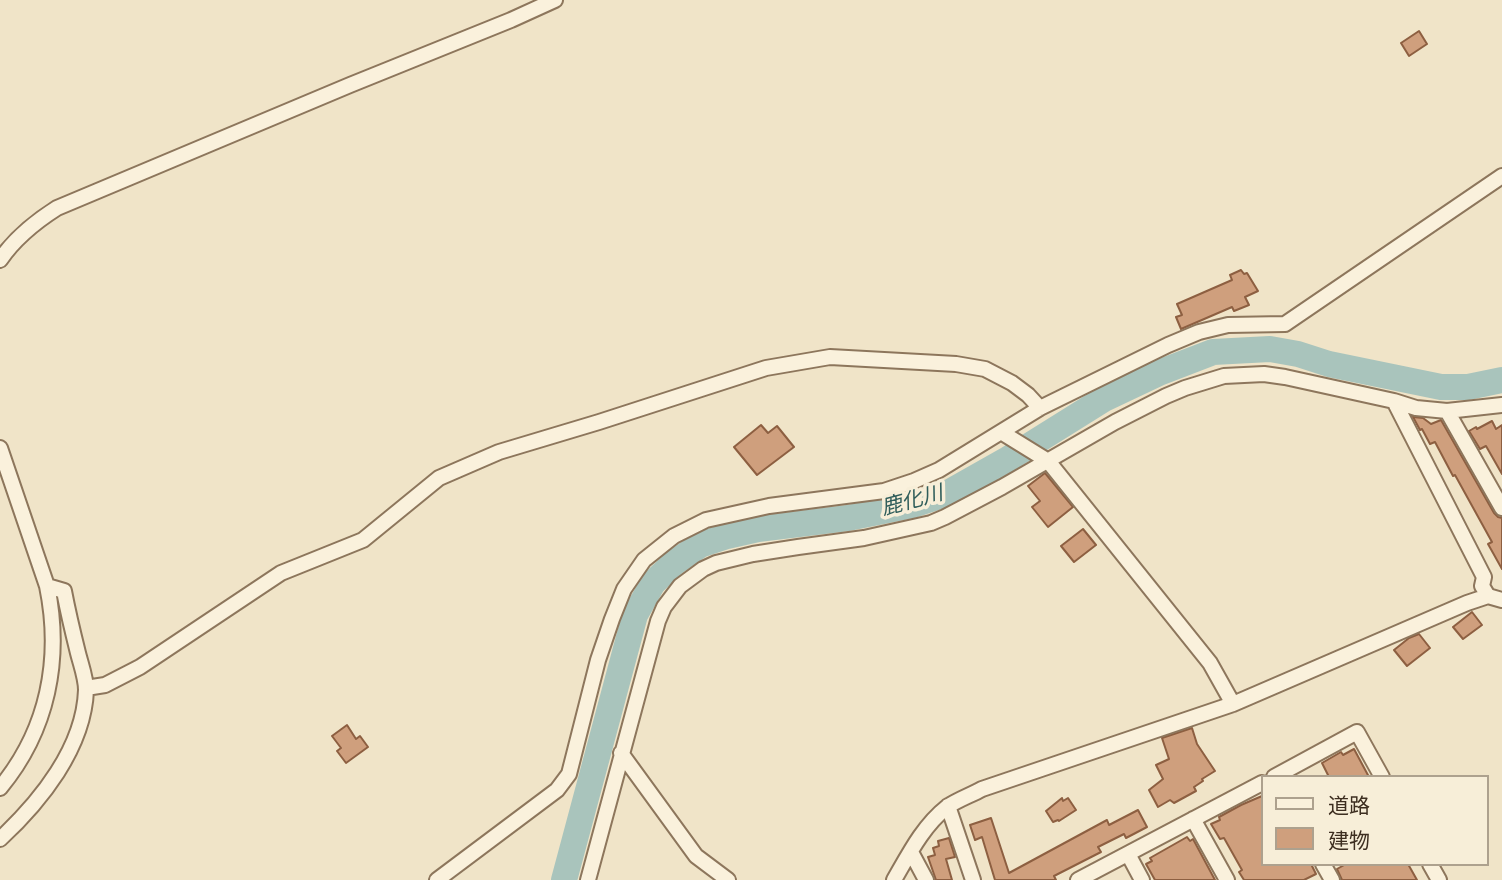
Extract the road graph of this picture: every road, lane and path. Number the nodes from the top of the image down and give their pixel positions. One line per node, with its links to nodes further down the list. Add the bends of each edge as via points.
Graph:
1 (555, 0): 3 (street, via 57,208 24,232)
2 (1502, 176): 6 (street, via 1285,324 1228,325 1199,332)
3 (0, 260)
4 (1394, 401): 7 (street); 10 (street, via 1285,377 1224,376 1166,396); 13 (street, via 1484,577 1482,586)
5 (1502, 405): 7 (street)
6 (1040, 408): 8 (street); 14 (street, via 1012,383 985,369 956,364 830,357 766,368 499,452 439,478 363,540 281,573 140,667 105,685)
7 (1447, 411): 11 (street)
8 (1004, 433): 10 (street); 26 (street, via 939,470 884,491 769,506 706,520 674,536 644,560 624,589 598,660 564,782)
9 (0, 448): 12 (street)
10 (1048, 461): 15 (street, via 1210,663); 16 (street, via 931,523 753,554 703,569 680,586 664,607)
11 (1502, 508)
12 (47, 586): 14 (street, via 64,591); 20 (street, via 53,628 48,691 32,740)
13 (1495, 598): 15 (street, via 1467,603)
14 (86, 688): 23 (street, via 74,740 49,786)
15 (1233, 704): 21 (street, via 982,789)
16 (621, 753): 27 (street); 28 (street, via 696,856)
17 (1279, 775): 18 (street, via 1357,732)
18 (1381, 775)
19 (1260, 784): 22 (street)
20 (0, 788)
21 (948, 806): 24 (street); 31 (street)
22 (1193, 819): 25 (street); 34 (street)
23 (0, 839)
24 (911, 852): 29 (street); 30 (street)
25 (1128, 854): 32 (street); 33 (street)
26 (437, 880)
27 (588, 880)
28 (728, 880)
29 (894, 880)
30 (926, 880)
31 (973, 880)
32 (1078, 880)
33 (1142, 880)
34 (1227, 880)

